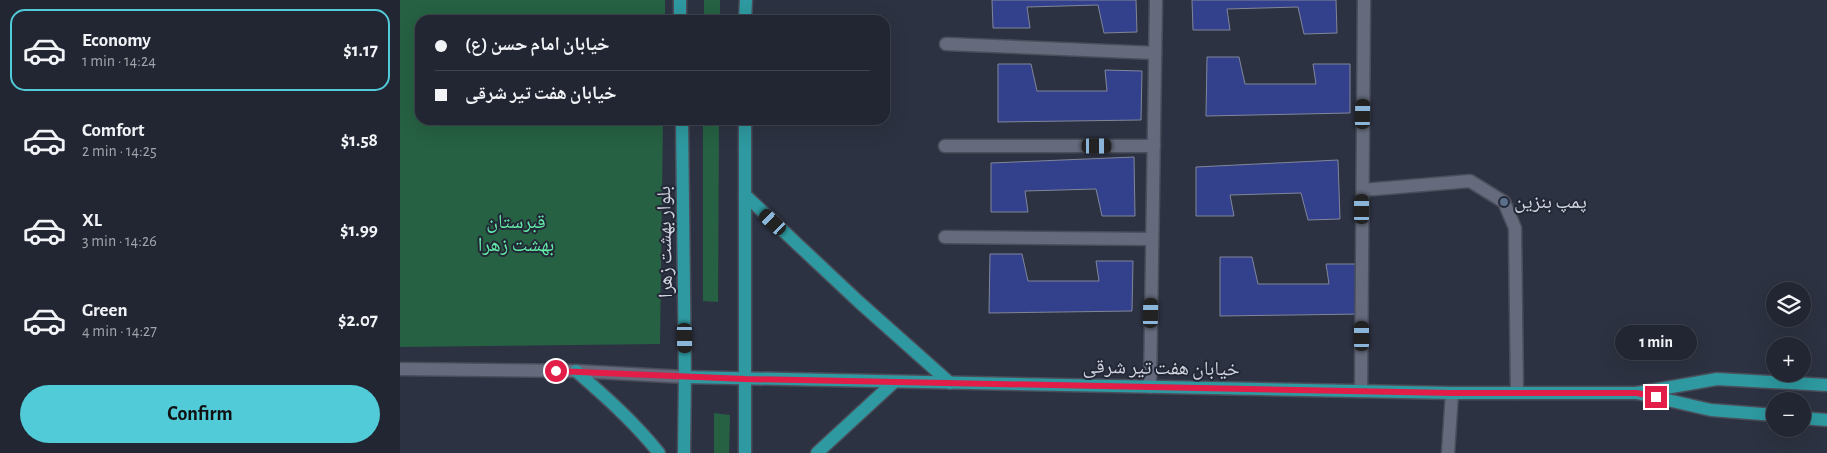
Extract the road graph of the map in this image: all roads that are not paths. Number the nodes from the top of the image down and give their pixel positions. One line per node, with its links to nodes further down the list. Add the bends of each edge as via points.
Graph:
1 (680, 0): 5 (main road)
2 (746, 0): 6 (main road)
3 (1156, 0): 8 (street)
4 (1364, 0): 13 (street)
5 (680, 15)
6 (746, 15)
7 (946, 44): 8 (street)
8 (1155, 53): 12 (street)
9 (682, 125): 19 (main road, بلوار بهشت زهرا)
10 (745, 125): 14 (main road)
11 (945, 146): 12 (street)
12 (1154, 146): 16 (street)
13 (1363, 190): 25 (street); 27 (street, via 1470,181 1504,202 1515,228)
14 (745, 195): 20 (main road); 22 (main road)
15 (946, 237): 16 (street)
16 (1152, 239): 24 (street)
17 (400, 369): 18 (street)
18 (576, 371): 19 (street); 32 (main road, via 639,428)
19 (685, 377): 20 (main road, خیابان هفت تیر شرقی); 33 (main road, بلوار بهشت زهرا)
20 (745, 379): 21 (main road, خیابان هفت تیر شرقی); 34 (main road)
21 (894, 382): 22 (main road, خیابان هفت تیر شرقی); 35 (main road)
22 (950, 383): 24 (main road, خیابان هفت تیر شرقی)
23 (1827, 385): 28 (main road, خیابان هفت تیر شرقی, via 1717,379)
24 (1150, 387): 25 (main road, خیابان هفت تیر شرقی)
25 (1361, 391): 26 (main road, خیابان هفت تیر شرقی)
26 (1452, 393): 27 (main road, خیابان هفت تیر شرقی); 36 (street)
27 (1517, 393): 28 (main road, خیابان هفت تیر شرقی)
28 (1637, 393): 29 (main road, خیابان هفت تیر شرقی, via 1711,410)
29 (1766, 414)
30 (1811, 419): 31 (main road)
31 (1827, 420)
32 (658, 453)
33 (684, 453)
34 (744, 453)
35 (816, 453)
36 (1448, 453)

